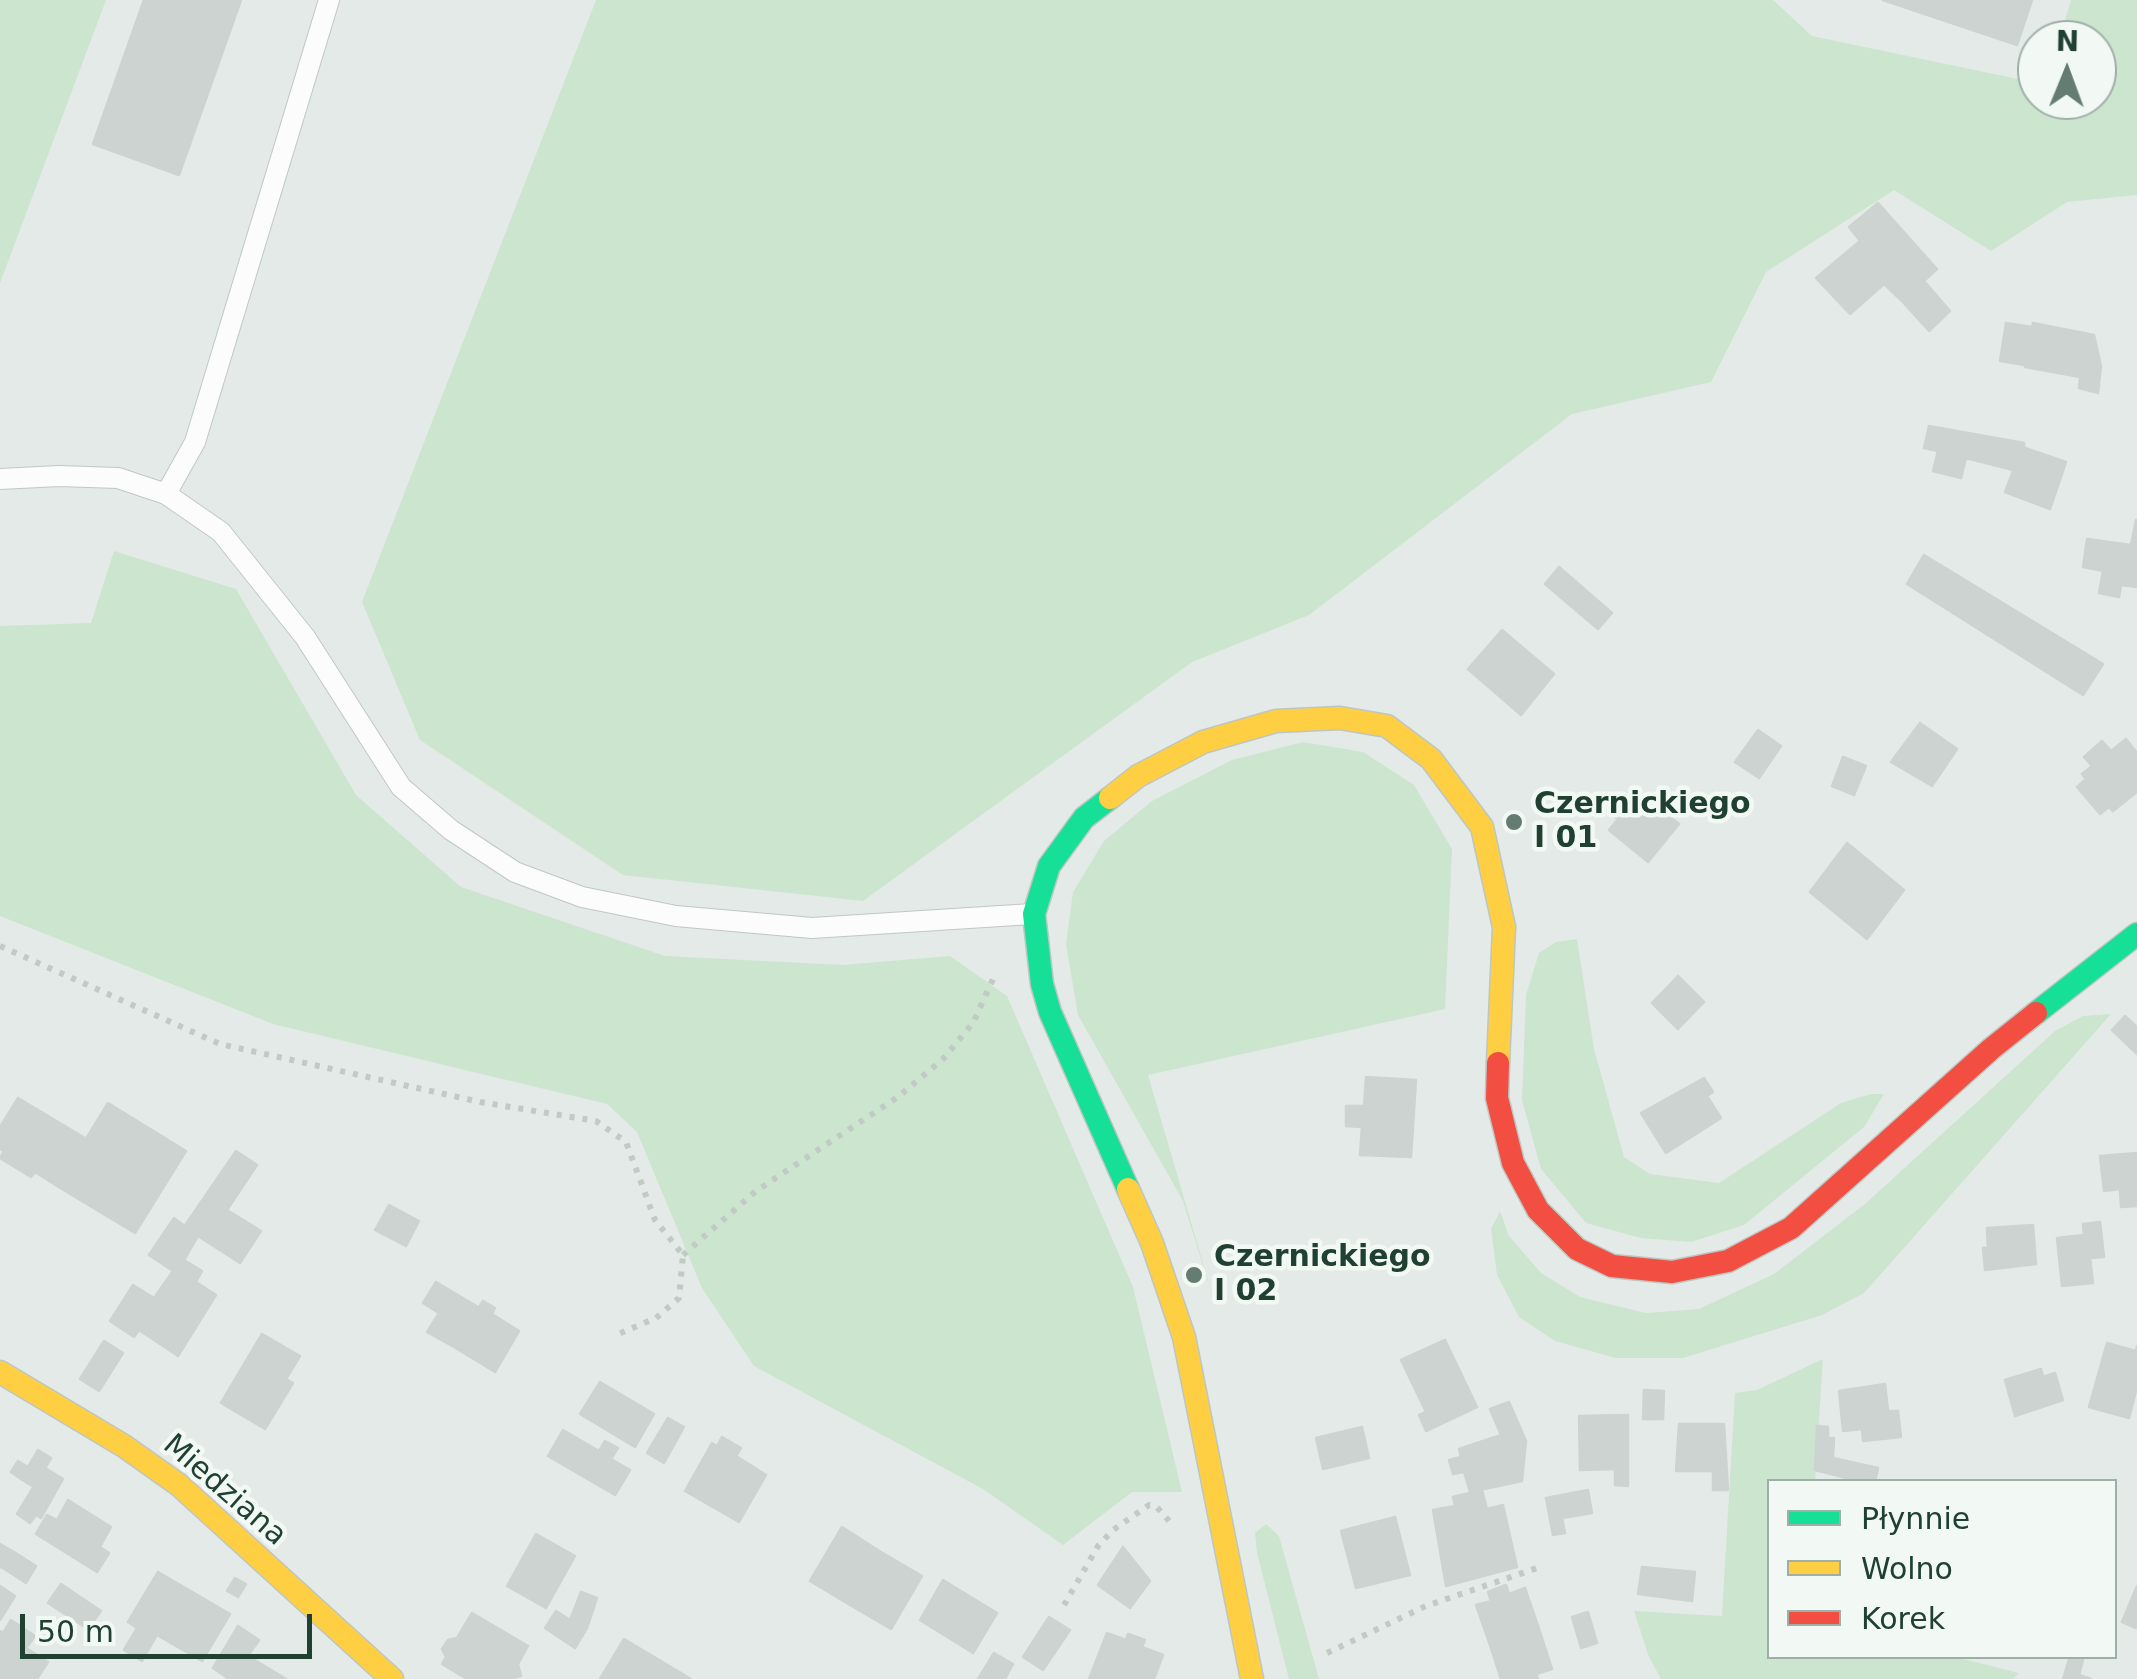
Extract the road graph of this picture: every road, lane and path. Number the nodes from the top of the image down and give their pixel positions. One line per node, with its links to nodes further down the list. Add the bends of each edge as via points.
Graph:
1 (329, 0): 3 (lane, via 195,442)
2 (0, 479): 3 (lane, via 118,478)
3 (166, 494): 4 (lane, via 221,532 305,637 401,787 515,872 582,898 676,916 812,928)
4 (1034, 914): 5 (street, via 1049,866 1084,818 1138,776 1203,742 1276,720 1340,718 1387,726 1431,759 1482,828 1504,927 1497,1098 1513,1163 1538,1210 1577,1250 1612,1266 1672,1272 1728,1261 1791,1228 1992,1049); 16 (street, via 1050,1012 1152,1243 1184,1337)
5 (2137, 934)
6 (0, 946): 8 (path, via 220,1044 480,1102 596,1120 626,1142 656,1220)
7 (996, 971): 8 (path, via 973,1022 943,1058 898,1097 756,1191)
8 (683, 1255): 9 (path, via 679,1298 656,1318)
9 (616, 1335)
10 (0, 1372): 15 (street, Miedziana, via 178,1484)
11 (1173, 1531): 13 (path, via 1156,1506 1142,1508 1098,1546)
12 (1543, 1566): 14 (path, via 1426,1606)
13 (1064, 1604)
14 (1327, 1653)
15 (392, 1679)
16 (1252, 1679)

